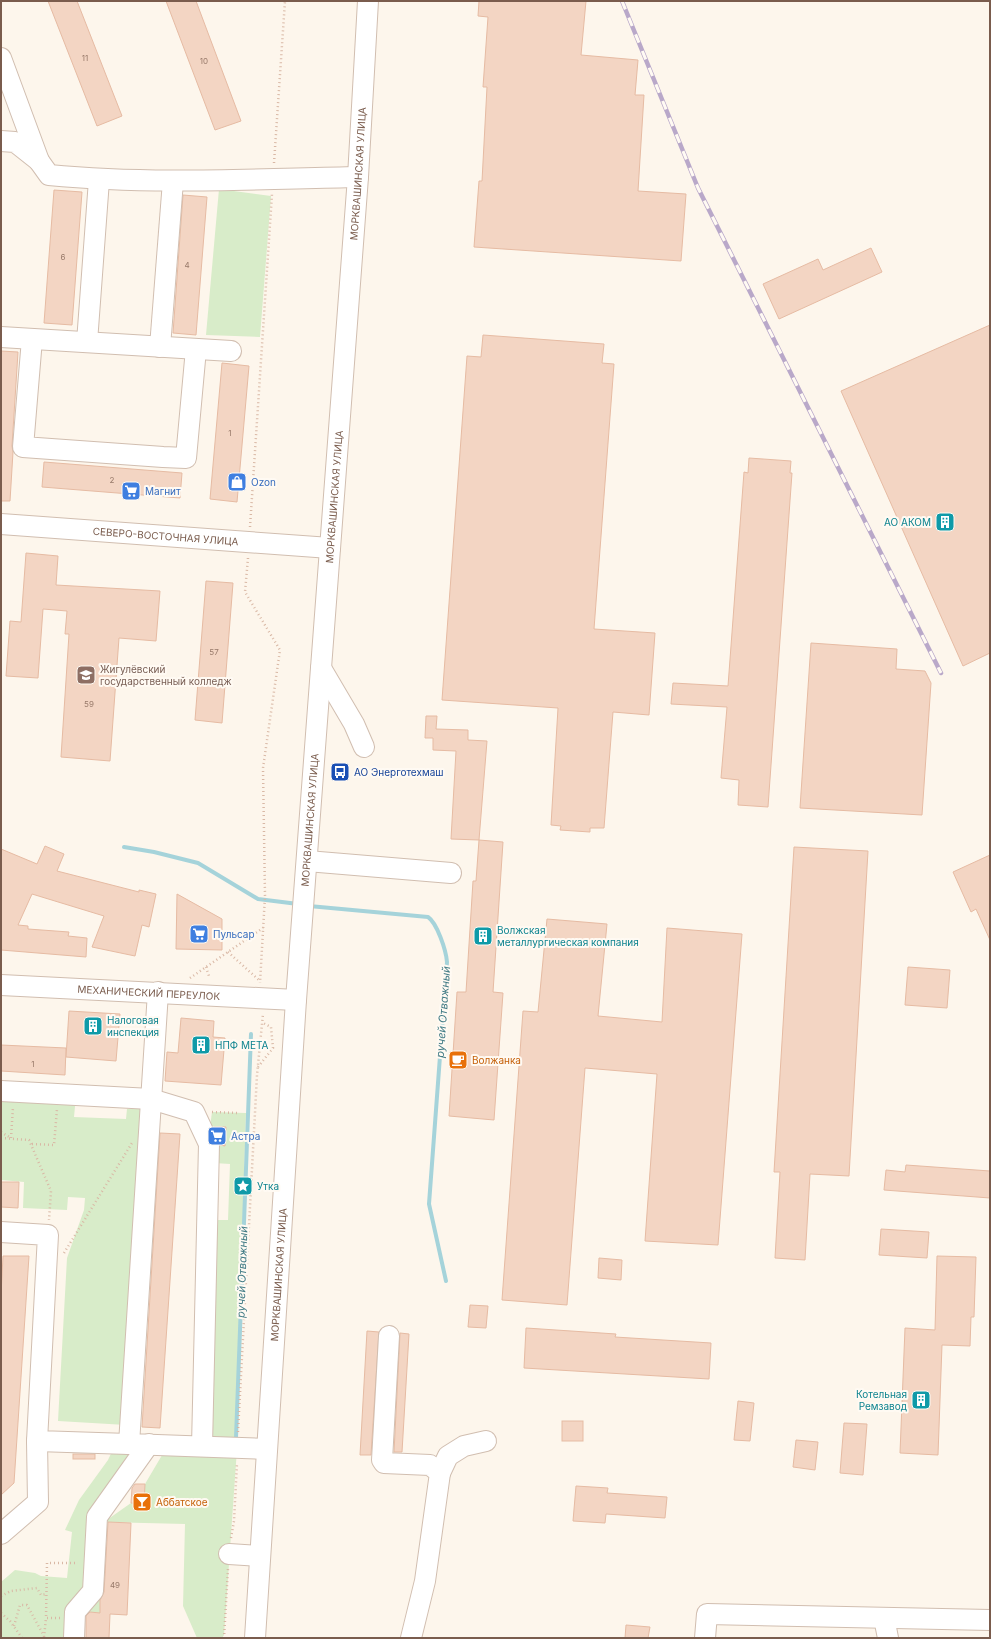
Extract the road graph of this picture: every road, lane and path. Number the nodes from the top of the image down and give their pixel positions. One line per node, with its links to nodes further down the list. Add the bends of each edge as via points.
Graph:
1 (285, 1): 7 (path)
2 (363, 1): 6 (street, МОРКВАШИНСКАЯ УЛИЦА)
3 (1, 58): 5 (street)
4 (1, 141): 5 (street, via 16,142)
5 (39, 162): 8 (street, via 49,175)
6 (358, 177): 7 (street); 18 (street, МОРКВАШИНСКАЯ УЛИЦА)
7 (273, 179): 9 (street); 17 (path)
8 (99, 180): 9 (street); 12 (street)
9 (172, 181): 13 (street)
10 (1, 337): 11 (street)
11 (32, 339): 12 (street); 14 (street, via 22,447 163,457 186,458)
12 (87, 342): 13 (street)
13 (160, 347): 14 (street)
14 (196, 349): 15 (street)
15 (231, 351)
16 (1, 524): 17 (street, СЕВЕРО-ВОСТОЧНАЯ УЛИЦА)
17 (249, 542): 18 (street, СЕВЕРО-ВОСТОЧНАЯ УЛИЦА); 23 (path, via 245,592 280,650 263,768)
18 (330, 548): 19 (street, МОРКВАШИНСКАЯ УЛИЦА)
19 (321, 668): 20 (street, via 354,724); 21 (street, МОРКВАШИНСКАЯ УЛИЦА)
20 (364, 747)
21 (307, 861): 22 (street); 30 (street, МОРКВАШИНСКАЯ УЛИЦА)
22 (451, 873)
23 (263, 928): 24 (path); 28 (path)
24 (228, 952): 25 (path); 28 (path)
25 (206, 967): 26 (path); 29 (path)
26 (209, 976)
27 (1, 985): 29 (street, МЕХАНИЧЕСКИЙ ПЕРЕУЛОК)
28 (260, 990): 29 (street, МЕХАНИЧЕСКИЙ ПЕРЕУЛОК); 30 (street, МЕХАНИЧЕСКИЙ ПЕРЕУЛОК); 31 (path)
29 (163, 992): 34 (street)
30 (296, 1000): 53 (street, МОРКВАШИНСКАЯ УЛИЦА)
31 (262, 1023): 32 (path); 32 (path, via 271,1027 273,1048)
32 (258, 1068): 52 (path)
33 (7, 1095): 34 (street); 40 (path)
34 (151, 1099): 36 (street); 49 (street)
35 (58, 1103): 42 (path, via 54,1145)
36 (194, 1112): 37 (path); 51 (street, via 209,1144)
37 (239, 1113)
38 (1, 1132): 40 (path)
39 (1, 1138): 40 (path)
40 (11, 1138): 42 (path, via 29,1140)
41 (133, 1141): 45 (path)
42 (32, 1144): 44 (path, via 51,1191)
43 (1, 1232): 44 (street)
44 (48, 1235): 47 (street)
45 (62, 1255)
46 (389, 1336): 54 (street, via 382,1460 384,1463 430,1465)
47 (37, 1441): 49 (street); 55 (street, via 38,1502)
48 (486, 1441): 54 (street, via 464,1446 448,1456)
49 (129, 1444): 50 (street)
50 (149, 1444): 51 (street); 58 (street, via 97,1517)
51 (202, 1446): 52 (street)
52 (237, 1448): 53 (street); 56 (path, via 234,1521)
53 (267, 1449): 57 (street, МОРКВАШИНСКАЯ УЛИЦА)
54 (440, 1473): 72 (street, via 425,1581)
55 (1, 1534)
56 (229, 1554): 57 (street); 68 (path)
57 (260, 1556): 71 (street, МОРКВАШИНСКАЯ УЛИЦА)
58 (95, 1563): 59 (path, via 48,1563); 70 (street, via 93,1591 76,1612)
59 (47, 1594): 60 (path, via 42,1595 37,1588 11,1591); 62 (path)
60 (1, 1596)
61 (2, 1614): 66 (path)
62 (46, 1618): 63 (path); 67 (path)
63 (64, 1618)
64 (884, 1618): 65 (street); 73 (street, via 707,1614); 74 (street)
65 (990, 1620)
66 (14, 1626): 67 (path, via 20,1605 27,1605); 69 (path)
67 (44, 1637)
68 (223, 1637)
69 (22, 1638)
70 (74, 1638)
71 (255, 1638)
72 (411, 1638)
73 (705, 1638)
74 (888, 1638)

